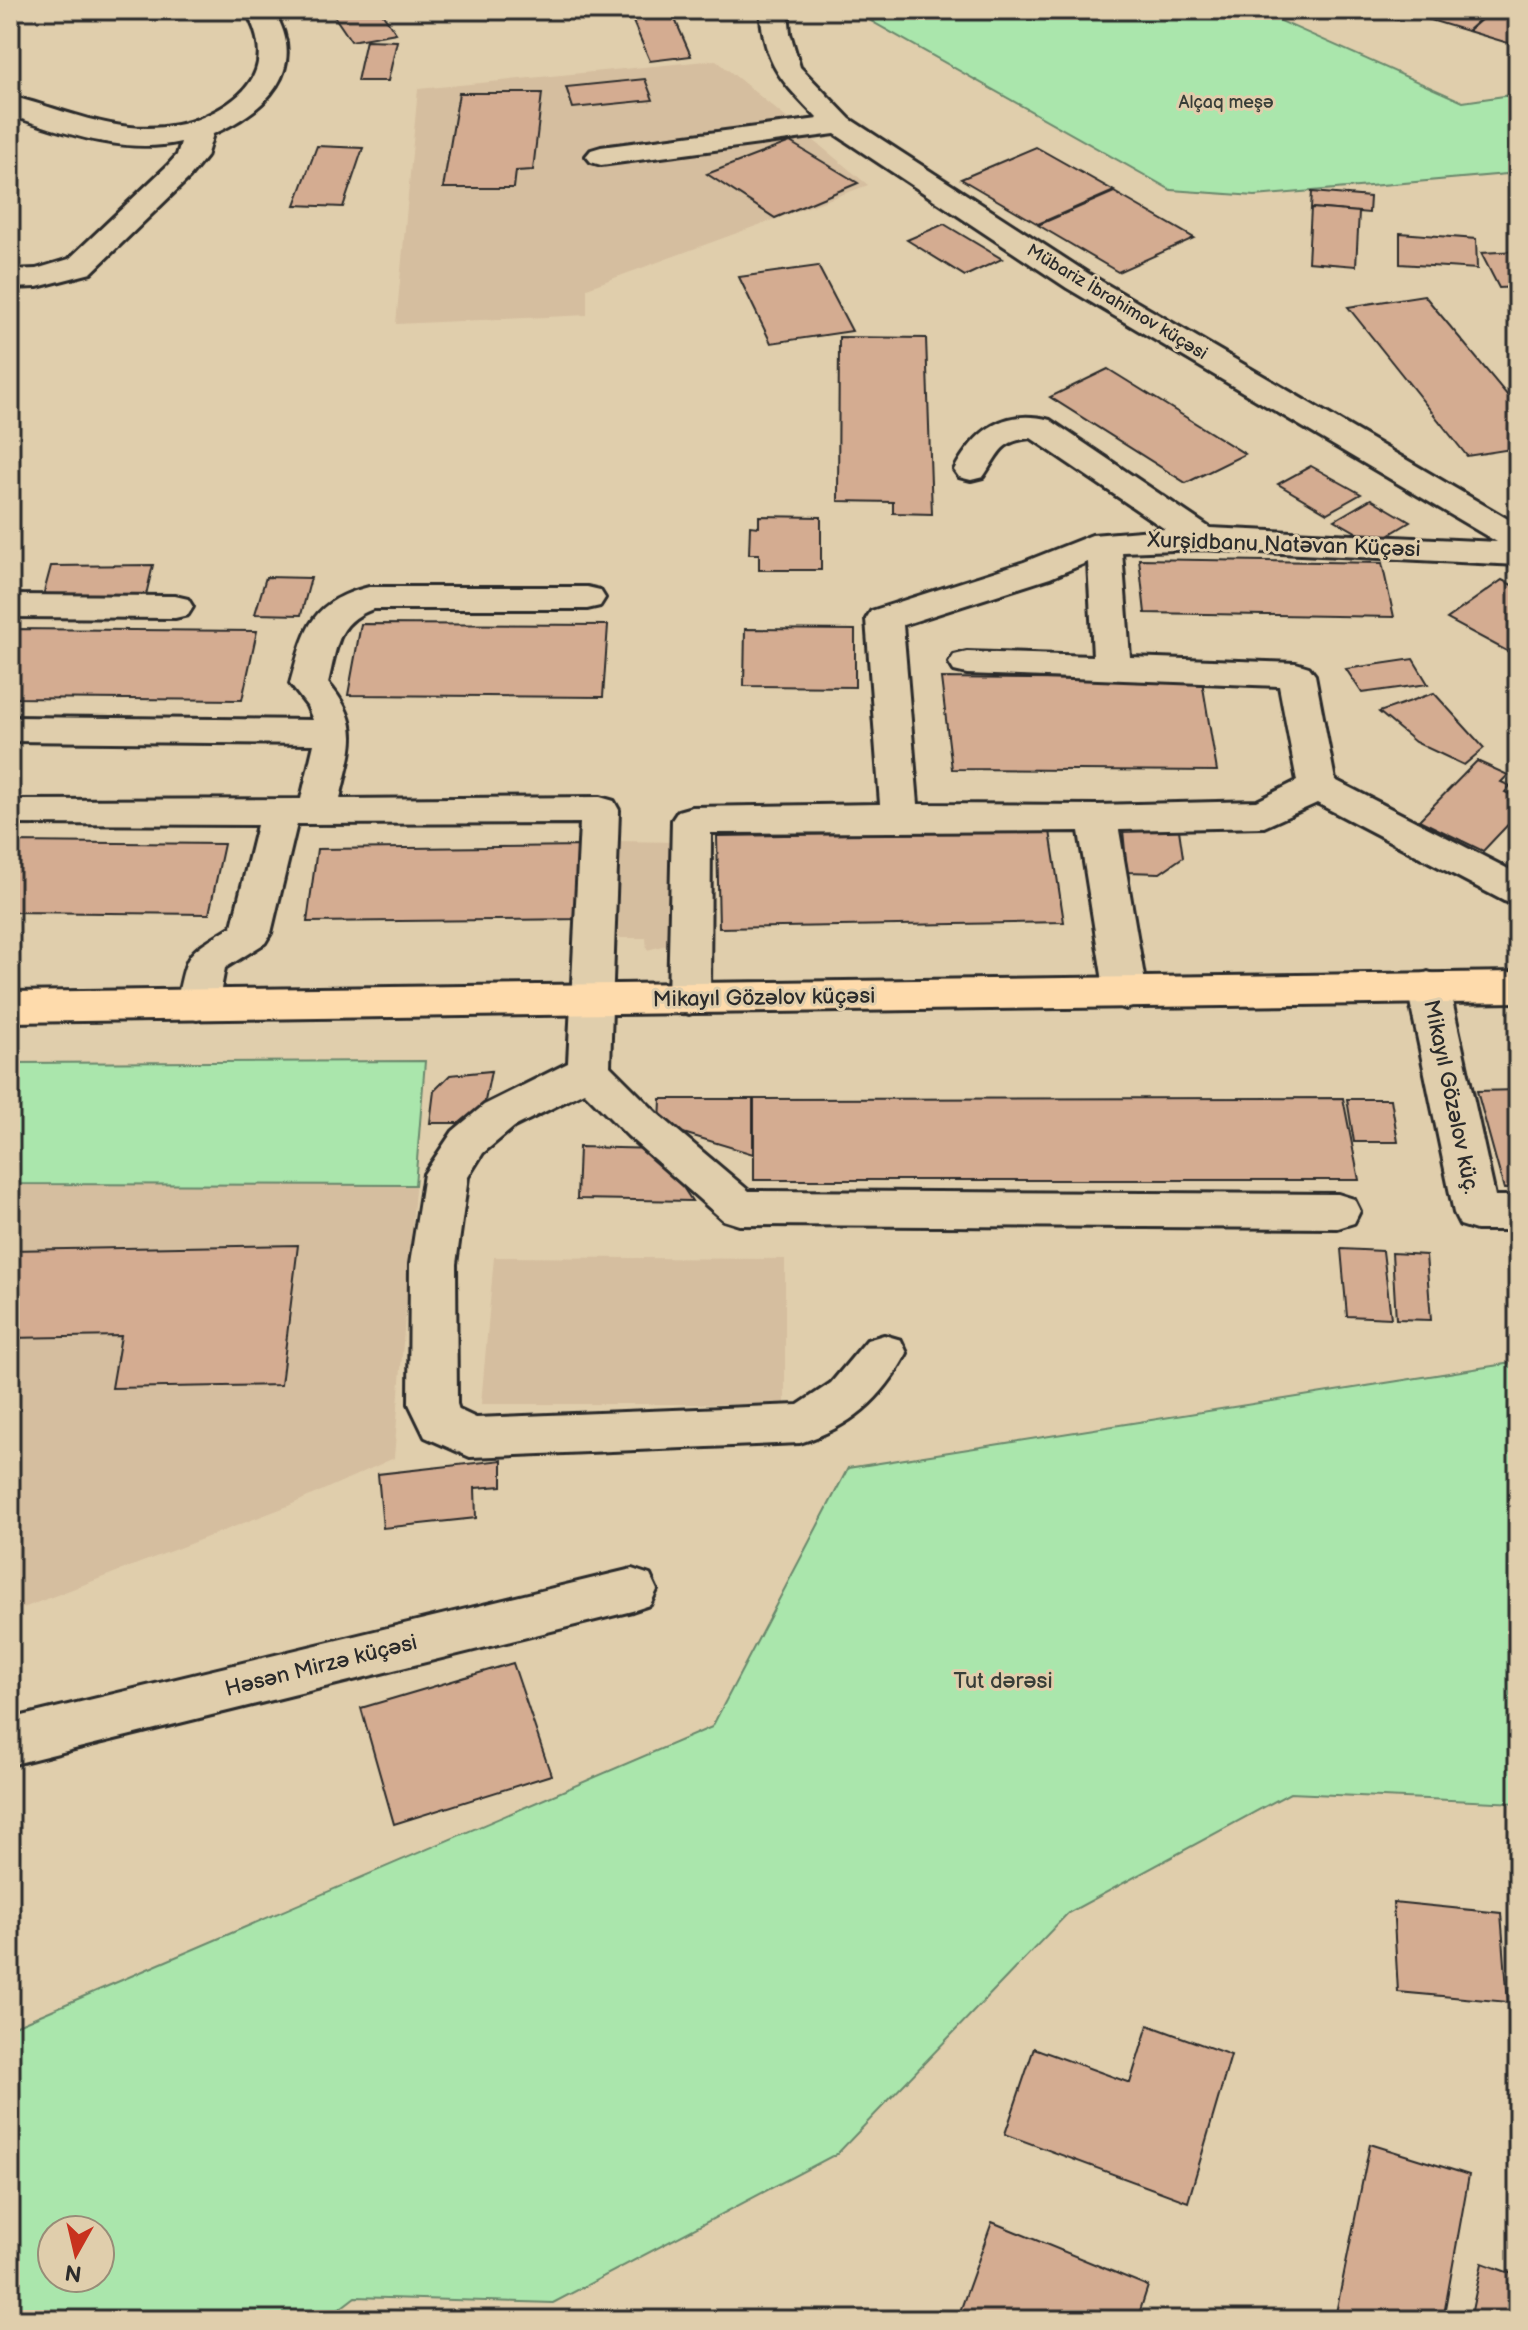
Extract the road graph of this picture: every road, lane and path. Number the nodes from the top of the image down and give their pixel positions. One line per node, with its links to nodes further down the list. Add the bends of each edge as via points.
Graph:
1 (259, 10): 5 (street, via 273,38 273,67 259,91)
2 (774, 10): 4 (street, Mübariz İbrahimov küçəsi, via 787,69)
3 (10, 105): 5 (street, via 121,138)
4 (840, 125): 6 (street); 10 (street, Mübariz İbrahimov küçəsi, via 1078,281)
5 (199, 132): 7 (street, via 191,157 178,172 80,266)
6 (601, 156)
7 (10, 279)
8 (971, 470): 9 (street, via 986,441 1011,430 1038,427)
9 (1202, 538): 11 (street, Xurşidbanu Natəvan Küçəsi); 12 (street, Xurşidbanu Natəvan Küçəsi)
10 (1518, 540)
11 (1104, 542): 17 (street); 23 (street, Xurşidbanu Natəvan Küçəsi, via 1037,570 884,619)
12 (1518, 554)
13 (587, 598): 19 (street, via 369,598 346,605 328,618 309,684 325,703)
14 (10, 606): 15 (street)
15 (175, 607)
16 (967, 663): 17 (street)
17 (1112, 667): 20 (street, via 1296,675)
18 (10, 729): 19 (street)
19 (336, 732): 21 (street)
20 (1317, 787): 24 (street, via 1264,814); 25 (street)
21 (299, 812): 22 (street); 30 (street, via 600,810); 31 (street, via 251,933 206,961)
22 (18, 813)
23 (900, 817): 24 (street); 29 (street, via 692,820)
24 (1097, 818): 28 (street)
25 (1518, 891)
26 (1428, 987): 27 (main road, Mikayıl Gözəlov küçəsi); 28 (main road, Mikayıl Gözəlov küçəsi); 35 (street, Mikayıl Gözəlov küç., via 1476,1213)
27 (1518, 987)
28 (1126, 994): 29 (main road, Mikayıl Gözəlov küçəsi)
29 (689, 999): 30 (main road, Mikayıl Gözəlov küçəsi)
30 (593, 1001): 31 (main road, Mikayıl Gözəlov küçəsi); 33 (street)
31 (197, 1005): 32 (main road, Mikayıl Gözəlov küçəsi)
32 (10, 1007)
33 (589, 1071): 34 (street, via 739,1208); 36 (street, via 499,1116 468,1142 446,1174 433,1264 433,1404 442,1423 470,1438 800,1424 841,1406)
34 (1338, 1211)
35 (1518, 1213)
36 (884, 1353)
37 (632, 1590): 38 (street, Həsən Mirzə küçəsi)
38 (10, 1742)

